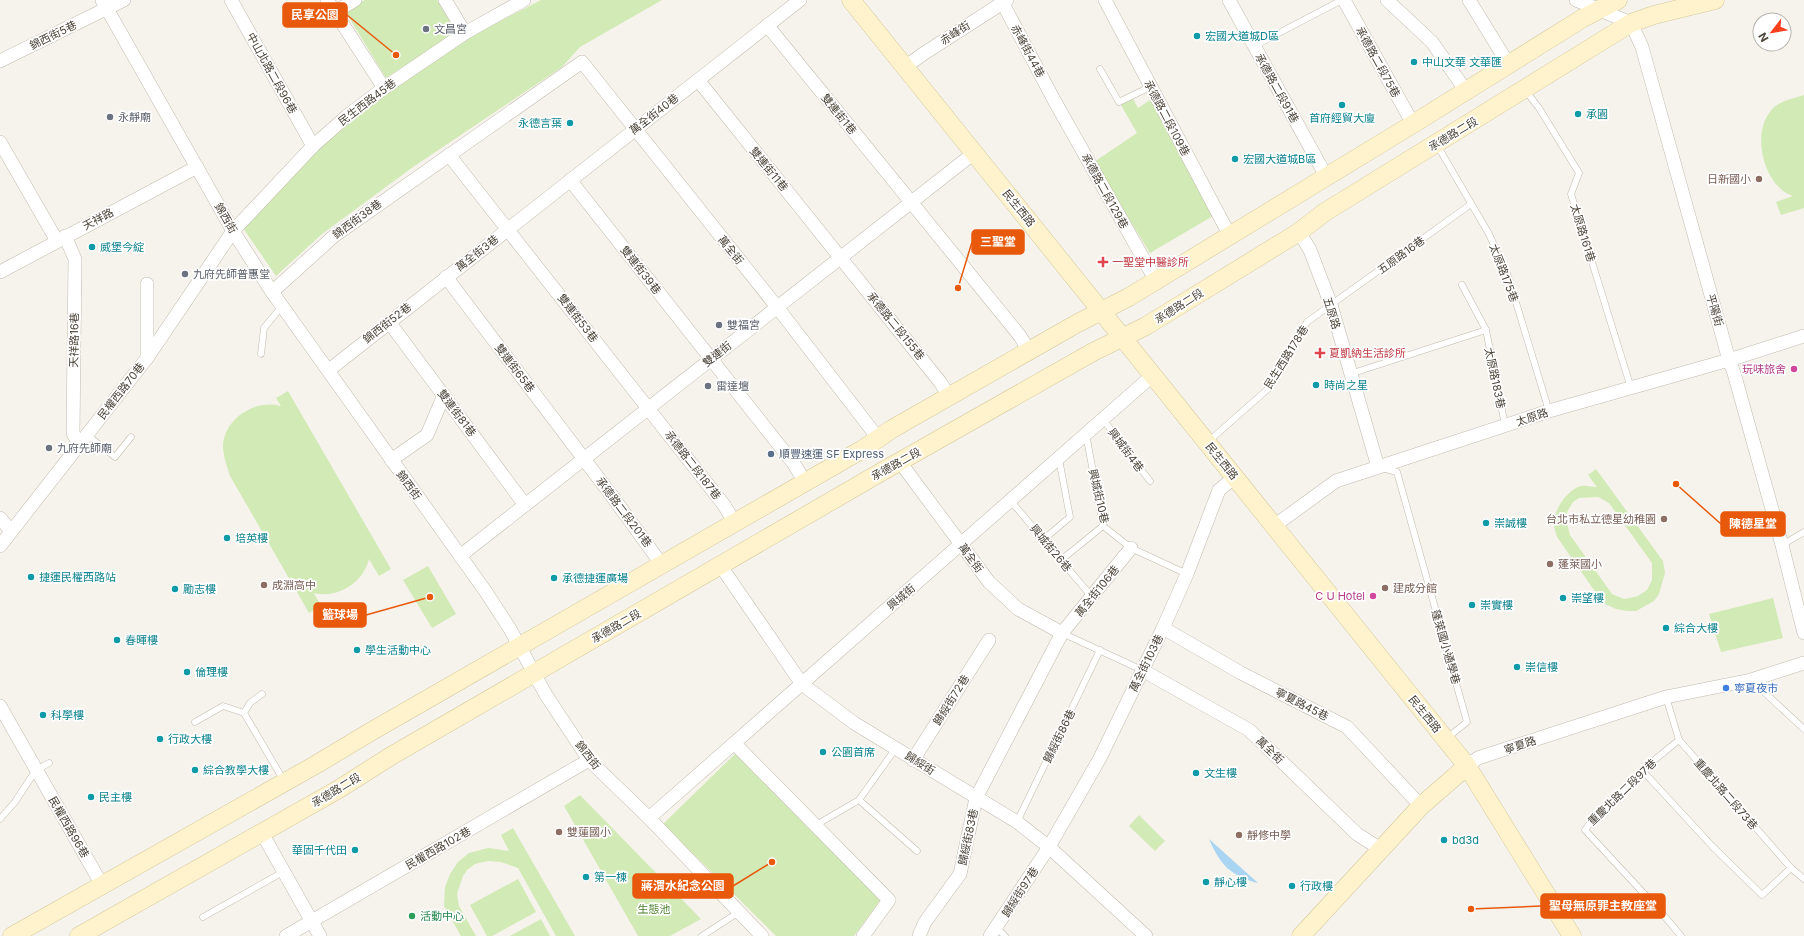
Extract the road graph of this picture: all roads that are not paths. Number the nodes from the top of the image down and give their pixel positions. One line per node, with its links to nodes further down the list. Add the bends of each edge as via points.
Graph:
1 (124, 0): 18 (street, 錦西街5巷)
2 (231, 0): 40 (street, 中山北路二段96巷)
3 (328, 0): 20 (street)
4 (355, 0): 20 (street)
5 (445, 0): 23 (street)
6 (524, 0): 23 (street, 民生西路45巷)
7 (800, 0): 22 (street, 萬全街40巷)
8 (851, 0): 28 (main road, 民生西路)
9 (1105, 0): 31 (street, 承德路二段109巷)
10 (1229, 0): 24 (street, 承德路二段91巷)
11 (1343, 0): 24 (lane); 36 (street, 承德路二段75巷)
12 (1387, 0): 34 (street, via 1432,42)
13 (1469, 0): 27 (street)
14 (1576, 0): 19 (street)
15 (1618, 0): 19 (main road)
16 (1715, 0): 21 (main road, 承德路二段, via 1654,15)
17 (1003, 1): 28 (street, 赤峰街); 35 (street, 赤峰街44巷)
18 (104, 4): 25 (street, 錦西街5巷); 43 (street, 錦西街)
19 (1599, 9): 21 (street); 27 (main road)
20 (334, 12): 32 (street)
21 (1631, 24): 33 (main road, 承德路二段); 72 (street, 平陽街, via 1642,47)
22 (767, 25): 30 (street, 萬全街40巷); 46 (street, 雙連街1巷)
23 (465, 33): 32 (street, 民生西路45巷)
24 (1254, 46): 44 (street, 承德路二段91巷)
25 (0, 61)
26 (582, 62): 37 (street, 萬全街); 42 (street, 錦西街38巷)
27 (1509, 65): 34 (main road)
28 (905, 67): 41 (main road, 民生西路)
29 (1100, 69): 31 (lane, via 1119,102)
30 (698, 80): 37 (street, 萬全街40巷); 53 (street, 雙連街11巷)
31 (1150, 86): 51 (street, 承德路二段109巷)
32 (384, 88): 40 (street, 民生西路45巷)
33 (1525, 90): 39 (main road, 承德路二段); 76 (lane, 太原路161巷, via 1579,173 1571,194)
34 (1466, 91): 36 (main road)
35 (1054, 100): 56 (street, 承德路二段129巷)
36 (1413, 124): 44 (main road)
37 (635, 129): 45 (street, 萬全街40巷); 62 (street, 萬全街)
38 (0, 142): 52 (street, 天祥路16巷)
39 (1436, 144): 47 (lane, 太原路175巷); 50 (main road, 承德路二段, via 1326,212)
40 (313, 146): 49 (street, 民生西路45巷)
41 (974, 153): 46 (street, 雙連街); 63 (main road, 民生西路)
42 (449, 155): 48 (street); 59 (street, 錦西街38巷, via 334,236)
43 (196, 167): 49 (street, 錦西街); 52 (street, 天祥路)
44 (1326, 176): 51 (main road)
45 (570, 180): 48 (street, 萬全街40巷); 71 (street, 雙連街39巷)
46 (910, 203): 53 (street, 雙連街); 68 (street, 雙連街1巷, via 1020,336)
47 (1471, 204): 60 (lane, 五原路16巷); 80 (lane, 太原路175巷, via 1489,234 1508,276)
48 (508, 229): 55 (street, 萬全街3巷); 79 (street, 雙連街53巷)
49 (233, 231): 59 (street, 錦西街); 70 (street, 民權西路70巷)
50 (1299, 232): 60 (street, 五原路, via 1310,250); 67 (main road, 承德路二段)
51 (1230, 236): 56 (main road)
52 (61, 238): 54 (street, 天祥路); 86 (street, 天祥路16巷, via 75,259 73,432)
53 (840, 258): 62 (street, 雙連街); 78 (street, 承德路二段155巷)
54 (0, 272)
55 (446, 277): 64 (street, 錦西街52巷); 89 (street, 雙連街65巷)
56 (1156, 281): 63 (main road)
57 (147, 284): 70 (street)
58 (1462, 285): 65 (lane, 太原路183巷)
59 (272, 292): 61 (street, 錦西街)
60 (1331, 305): 74 (street, 五原路); 87 (lane, 民生西路178巷, via 1307,322 1269,388)
61 (282, 306): 69 (lane, via 264,328); 73 (street, 錦西街)
62 (777, 307): 71 (street, 雙連街); 85 (street, 萬全街)
63 (1101, 311): 67 (main road, 民生西路); 68 (main road)
64 (389, 322): 73 (street, 錦西街52巷); 77 (street, 雙連街81巷)
65 (1486, 330): 74 (lane); 82 (lane, 太原路183巷)
66 (1804, 336): 72 (street, 太原路)
67 (1123, 338): 75 (main road, 民生西路); 91 (main road, 承德路二段, via 1093,352)
68 (1029, 351): 78 (main road)
69 (261, 354)
70 (147, 358): 86 (street, 民權西路70巷)
71 (711, 359): 79 (street, 雙連街); 95 (street, 雙連街39巷, via 794,464)
72 (1728, 360): 76 (street, 太原路); 107 (street, 平陽街, via 1734,373)
73 (329, 370): 90 (street, 錦西街)
74 (1350, 374): 92 (street, 五原路)
75 (1153, 375): 81 (street, 興城街); 87 (main road, 民生西路)
76 (1631, 388): 80 (street, 太原路)
77 (444, 395): 90 (street, via 427,435); 97 (street, 雙連街81巷)
78 (949, 396): 85 (main road)
79 (649, 408): 89 (street, 雙連街); 99 (street, 承德路二段187巷)
80 (1549, 412): 82 (street, 太原路)
81 (1102, 418): 83 (street, 興城街); 94 (lane, 興城街4巷)
82 (1505, 425): 92 (street, 太原路)
83 (1086, 433): 88 (street, 興城街); 100 (lane, 興城街10巷)
84 (131, 437): 86 (lane, via 115,457)
85 (878, 438): 95 (main road)
86 (83, 440): 102 (street, 民權西路70巷)
87 (1207, 443): 93 (main road, 民生西路)
88 (1058, 458): 96 (street, 興城街); 104 (lane, via 1070,517)
89 (584, 459): 97 (street, 雙連街); 111 (street, 承德路二段201巷)
90 (391, 460): 109 (street, 錦西街)
91 (900, 462): 105 (street, 萬全街); 112 (main road, 承德路二段)
92 (1378, 467): 101 (street, 太原路, via 1336,481); 132 (lane, 蓬萊國小通學巷, via 1397,472 1467,722)
93 (1235, 478): 101 (main road, 民生西路); 113 (street, 萬全街103巷, via 1219,490)
94 (1150, 481)
95 (805, 482): 99 (main road)
96 (1010, 500): 104 (lane, 興城街26巷); 105 (street, 興城街)
97 (526, 505): 109 (street, 雙連街)
98 (0, 518): 102 (street)
99 (735, 523): 111 (main road)
100 (1103, 526): 108 (lane, 興城街10巷); 110 (lane)
101 (1274, 526): 132 (main road, 民生西路)
102 (11, 531): 106 (street, 民權西路70巷)
103 (1804, 532): 107 (lane)
104 (1044, 539): 110 (lane, 興城街26巷)
105 (960, 544): 116 (street, 萬全街, via 989,582 1018,608); 125 (street, 興城街)
106 (0, 546)
107 (1782, 546): 117 (street, 平陽街)
108 (1131, 548): 113 (lane, 興城街10巷); 114 (street, 萬全街106巷)
109 (460, 556): 119 (street, 錦西街)
110 (1061, 560): 114 (lane, 興城街26巷)
111 (662, 565): 119 (main road)
112 (720, 565): 123 (main road, 承德路二段); 125 (street, 歸綏街)
113 (1187, 574): 115 (street, 萬全街103巷)
114 (1092, 597): 116 (street, 萬全街106巷)
115 (1163, 628): 122 (street, 萬全街103巷); 145 (street, 寧夏路45巷, via 1241,673 1347,727)
116 (1062, 633): 120 (lane); 143 (street)
117 (1804, 633)
118 (989, 640): 137 (street, 歸綏街72巷)
119 (520, 646): 123 (street, 錦西街); 142 (main road)
120 (1100, 650): 122 (lane); 148 (lane, 歸綏街86巷)
121 (1804, 663): 124 (street, 寧夏路)
122 (1142, 670): 151 (street, 萬全街103巷, via 1100,758); 152 (street, 萬全街, via 1249,730 1357,834)
123 (534, 673): 136 (street, 錦西街); 150 (main road, 承德路二段)
124 (1751, 680): 127 (street, 寧夏路); 131 (lane)
125 (802, 684): 134 (street, 興城街); 135 (street, 歸綏街, via 854,723)
126 (262, 694): 129 (lane, via 250,702)
127 (1666, 698): 133 (lane, 重慶北路二段73巷); 139 (street, 寧夏路, via 1478,758)
128 (0, 706): 140 (street, 民權西路96巷)
129 (244, 713): 130 (lane, via 223,706); 142 (lane)
130 (195, 722)
131 (1804, 729)
132 (1445, 739): 139 (main road, 民生西路)
133 (1679, 740): 141 (lane, 重慶北路二段97巷); 154 (lane, 重慶北路二段73巷)
134 (735, 744): 146 (street, 興城街); 149 (street)
135 (896, 748): 137 (street, 歸綏街); 144 (lane)
136 (589, 760): 146 (street, 錦西街); 160 (street, 民權西路102巷)
137 (913, 760): 143 (street, 歸綏街)
138 (49, 763): 140 (lane)
139 (1467, 766): 145 (main road, 寧夏路); 172 (main road, 民生西路)
140 (36, 770): 147 (lane, via 15,802); 157 (street, 民權西路96巷)
141 (1642, 770): 154 (lane, via 1712,846 1762,895); 173 (lane, 重慶北路二段97巷, via 1619,798 1593,818 1585,830)
142 (285, 782): 157 (main road)
143 (976, 798): 148 (street, 歸綏街); 169 (street, 歸綏街83巷, via 960,874 925,922)
144 (859, 800): 149 (lane); 153 (lane)
145 (1421, 806): 152 (main road, 寧夏路)
146 (649, 818): 158 (street, 錦西街)
147 (0, 819)
148 (1017, 822): 151 (street, 歸綏街)
149 (816, 825): 168 (street, via 888,900)
150 (262, 833): 155 (street); 163 (main road, 承德路二段)
151 (1049, 847): 161 (street, 歸綏街97巷); 170 (street, 歸綏街)
152 (1382, 850): 171 (main road, 寧夏路)
153 (917, 851)
154 (1791, 868): 156 (lane, 重慶北路二段73巷)
155 (283, 872): 159 (lane); 160 (street)
156 (1804, 879)
157 (102, 885): 162 (main road)
158 (739, 912): 166 (lane); 167 (street, 錦西街)
159 (203, 917)
160 (311, 921): 164 (street, 民權西路102巷); 165 (street)
161 (998, 933)
162 (12, 936)
163 (79, 936)
164 (286, 936)
165 (320, 936)
166 (702, 936)
167 (762, 936)
168 (863, 936)
169 (919, 936)
170 (1146, 936)
171 (1301, 936)
172 (1572, 936)
173 (1681, 936)

